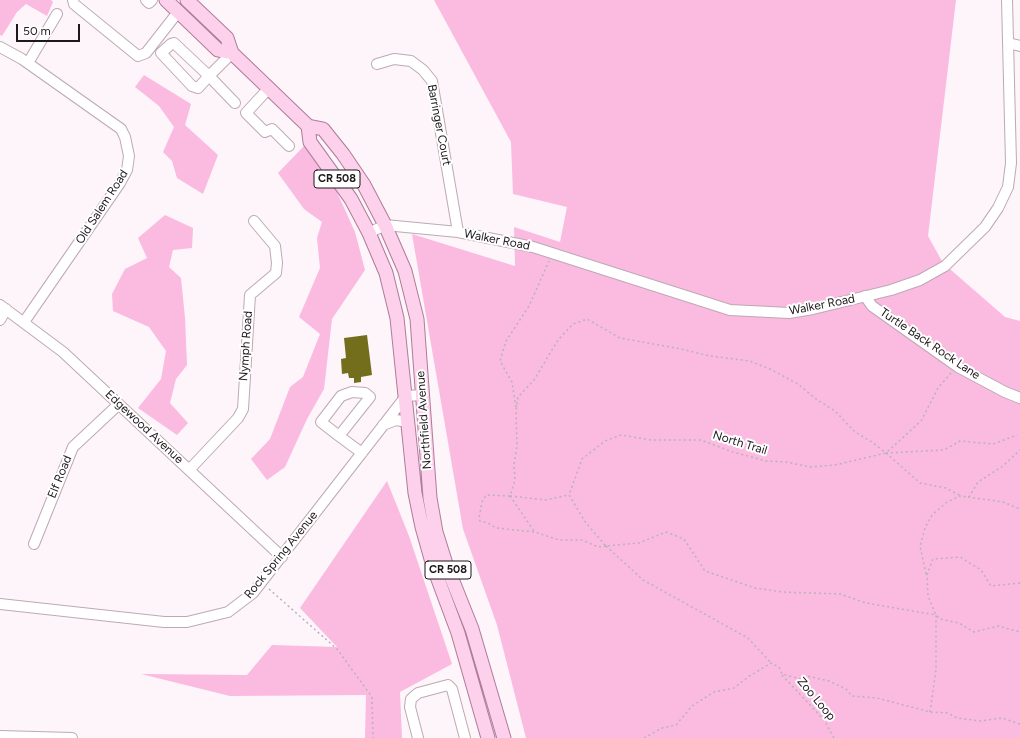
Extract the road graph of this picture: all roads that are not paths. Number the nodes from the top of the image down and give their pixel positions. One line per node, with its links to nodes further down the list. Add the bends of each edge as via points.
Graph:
1 (73, 0): 7 (street, via 74,4 138,56 146,53)
2 (146, 0): 3 (street, via 149,3)
3 (152, 0)
4 (166, 0): 7 (main road, Northfield Avenue / CR 508)
5 (186, 0): 12 (main road, Northfield Avenue / CR 508, via 227,38)
6 (1007, 0): 9 (street, Walker Road)
7 (178, 12): 12 (main road, Northfield Avenue / CR 508, via 218,50)
8 (57, 14): 13 (street)
9 (1008, 43): 10 (street); 20 (street, Walker Road)
10 (1020, 46)
11 (0, 47): 13 (street, Old Salem Road)
12 (232, 53): 15 (street); 16 (main road, Northfield Avenue / CR 508)
13 (28, 63): 28 (street, Old Salem Road, via 121,129 129,156 127,170 120,183)
14 (377, 64): 23 (street, Barringer Court, via 394,60 411,61 432,81)
15 (209, 76): 15 (street, via 198,88 192,86 161,53 174,43); 17 (street)
16 (269, 88): 18 (main road, Northfield Avenue / CR 508); 19 (street, via 246,113 265,132 272,129)
17 (235, 103)
18 (308, 126): 22 (main road, Northfield Avenue / CR 508, via 322,129 343,154 364,185); 24 (main road, Northfield Avenue / CR 508, via 310,142 351,199)
19 (289, 146)
20 (1015, 161): 25 (street, Walker Road, via 1008,187 998,208 985,227 945,266 920,280)
21 (254, 220): 37 (street, Nymph Road, via 275,246 277,263 276,273 250,295 243,409 233,424)
22 (385, 225): 23 (street, Walker Road); 24 (street); 29 (main road, Northfield Avenue / CR 508, via 405,272 417,319)
23 (458, 232): 25 (street, Walker Road, via 534,247 730,310 789,312 813,309)
24 (369, 233): 30 (main road, Northfield Avenue / CR 508, via 386,273 397,318)
25 (865, 296): 31 (street, Turtle Back Rock Lane, via 872,306 958,367)
26 (3, 307): 27 (street); 28 (street, Edgewood Avenue)
27 (0, 320)
28 (24, 322): 32 (street, Edgewood Avenue, via 63,352)
29 (422, 395): 30 (street); 46 (main road, Northfield Avenue / CR 508, via 430,498 436,532 472,630)
30 (406, 396): 33 (main road, Northfield Avenue / CR 508); 34 (street, Rock Spring Avenue)
31 (1020, 398)
32 (119, 404): 37 (street, Edgewood Avenue); 38 (street, Elf Road, via 73,447)
33 (408, 422): 34 (street, via 396,420); 45 (main road, Northfield Avenue / CR 508, via 415,493 422,527 433,566 458,633)
34 (383, 425): 36 (street, Rock Spring Avenue)
35 (339, 436): 35 (street, via 321,422 341,396 352,392 365,393 370,397); 36 (street)
36 (362, 453): 39 (street, Rock Spring Avenue)
37 (189, 470): 39 (street, Edgewood Avenue)
38 (34, 544)
39 (282, 557): 40 (street, Rock Spring Avenue, via 253,593 228,612 187,622 164,622)
40 (0, 604)
41 (0, 736): 42 (street)
42 (72, 738)
43 (418, 738): 44 (street, via 410,707 411,699 418,693 448,685 452,689)
44 (465, 738)
45 (488, 738)
46 (504, 738)

